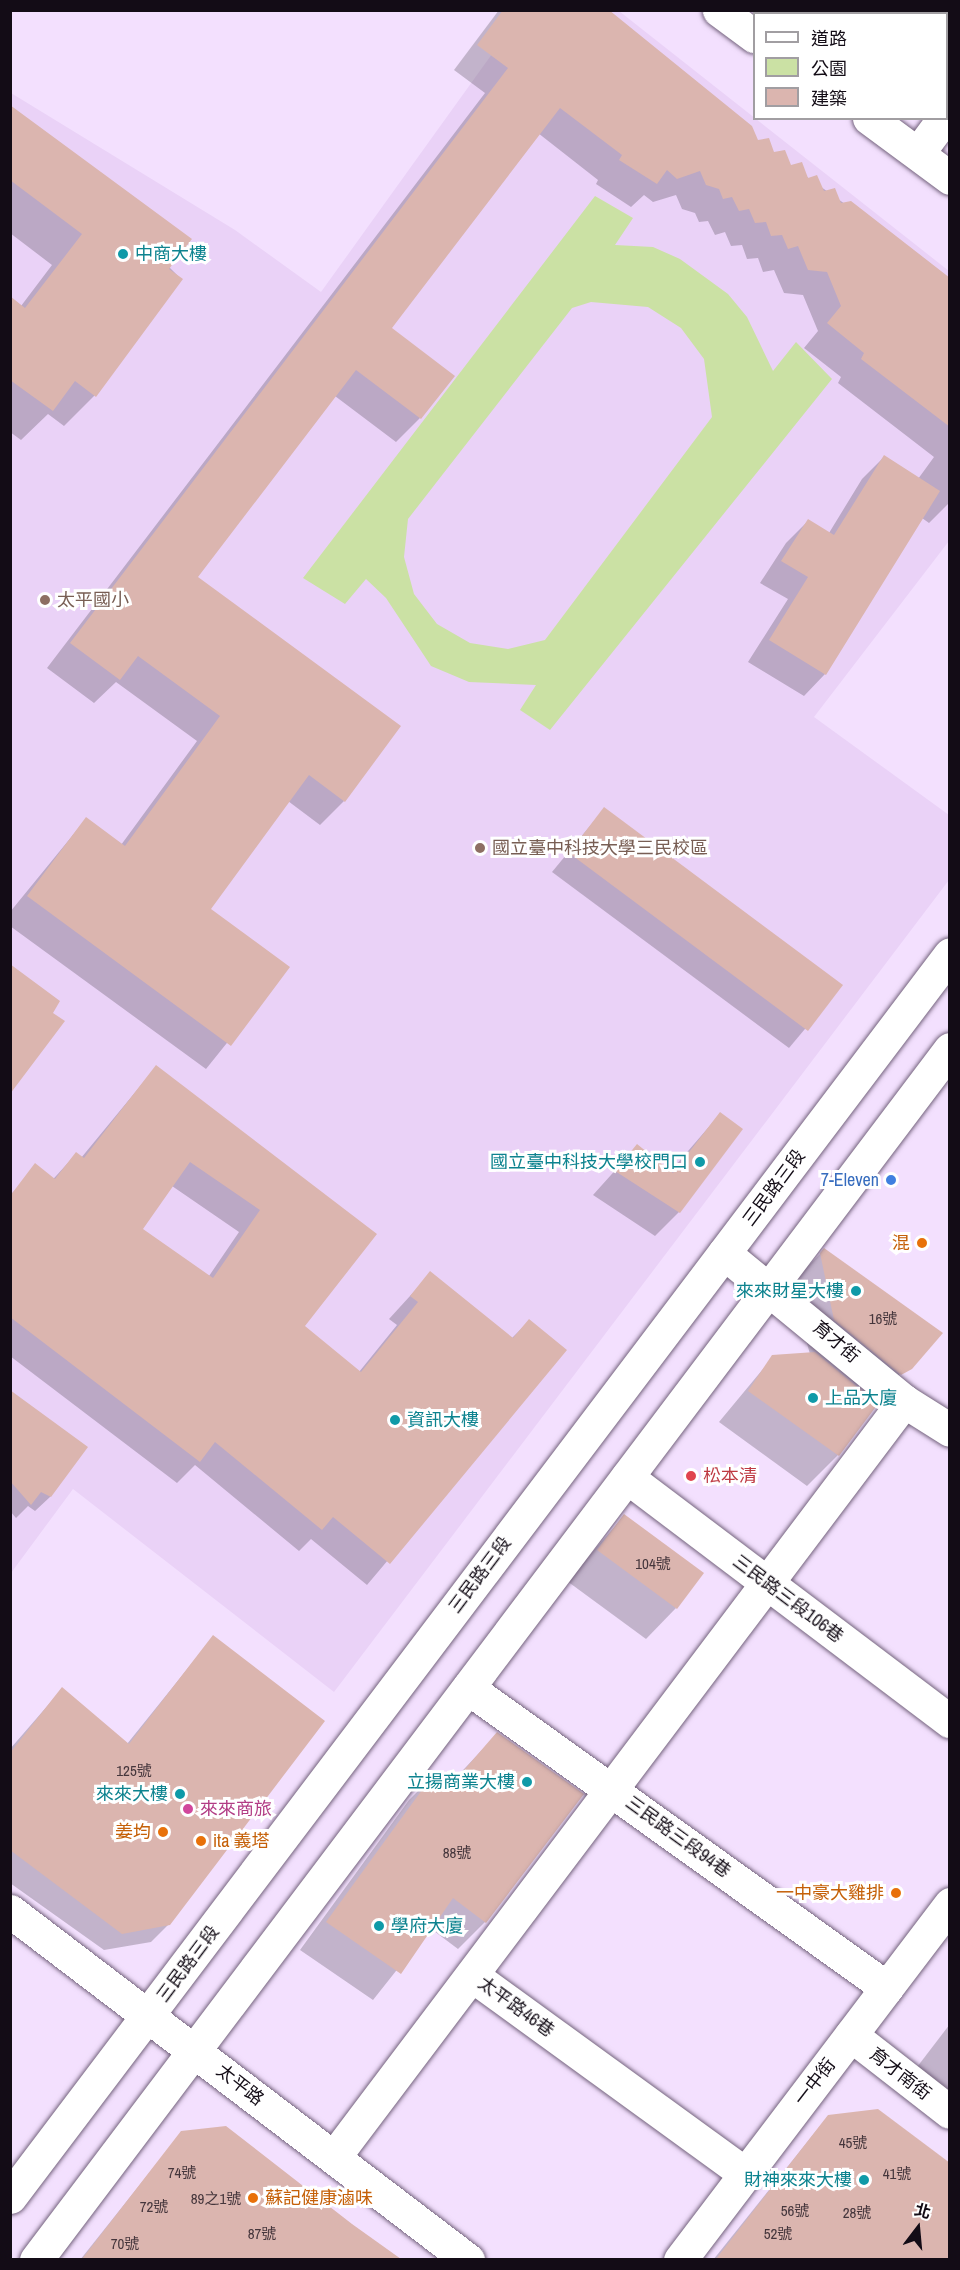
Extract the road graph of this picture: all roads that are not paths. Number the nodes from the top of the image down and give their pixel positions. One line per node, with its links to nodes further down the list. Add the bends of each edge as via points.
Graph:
1 (718, 10): 2 (street)
2 (753, 35)
3 (872, 120): 5 (street)
4 (943, 120): 5 (street)
5 (918, 153): 6 (street)
6 (950, 178)
7 (950, 954): 9 (street, 三民路三段)
8 (950, 1049): 10 (street)
9 (724, 1253): 10 (street, 育才街); 22 (street, 三民路三段)
10 (770, 1288): 11 (street, 育才街); 13 (street)
11 (904, 1401): 12 (street, 育才街); 14 (street)
12 (950, 1430)
13 (627, 1477): 14 (street, 三民路三段106巷); 15 (street)
14 (770, 1585): 16 (street, 三民路三段106巷); 17 (street)
15 (468, 1688): 17 (street, 三民路三段94巷); 24 (street)
16 (950, 1721)
17 (614, 1790): 20 (street); 21 (street, 三民路三段94巷)
18 (950, 1904): 21 (street, 一中街)
19 (10, 1911): 22 (street, 太平路)
20 (473, 1976): 26 (street, 太平路46巷); 27 (street, 太平路46巷)
21 (887, 1988): 23 (street, 一中街)
22 (149, 2015): 24 (street, 太平路); 28 (street, 三民路三段)
23 (851, 2035): 25 (street, 育才南街); 27 (street, 一中街)
24 (194, 2050): 26 (street, 太平路); 29 (street)
25 (950, 2112)
26 (334, 2157): 30 (street, 太平路)
27 (744, 2173): 31 (street, 一中街)
28 (10, 2196)
29 (36, 2259)
30 (468, 2259)
31 (680, 2259)

